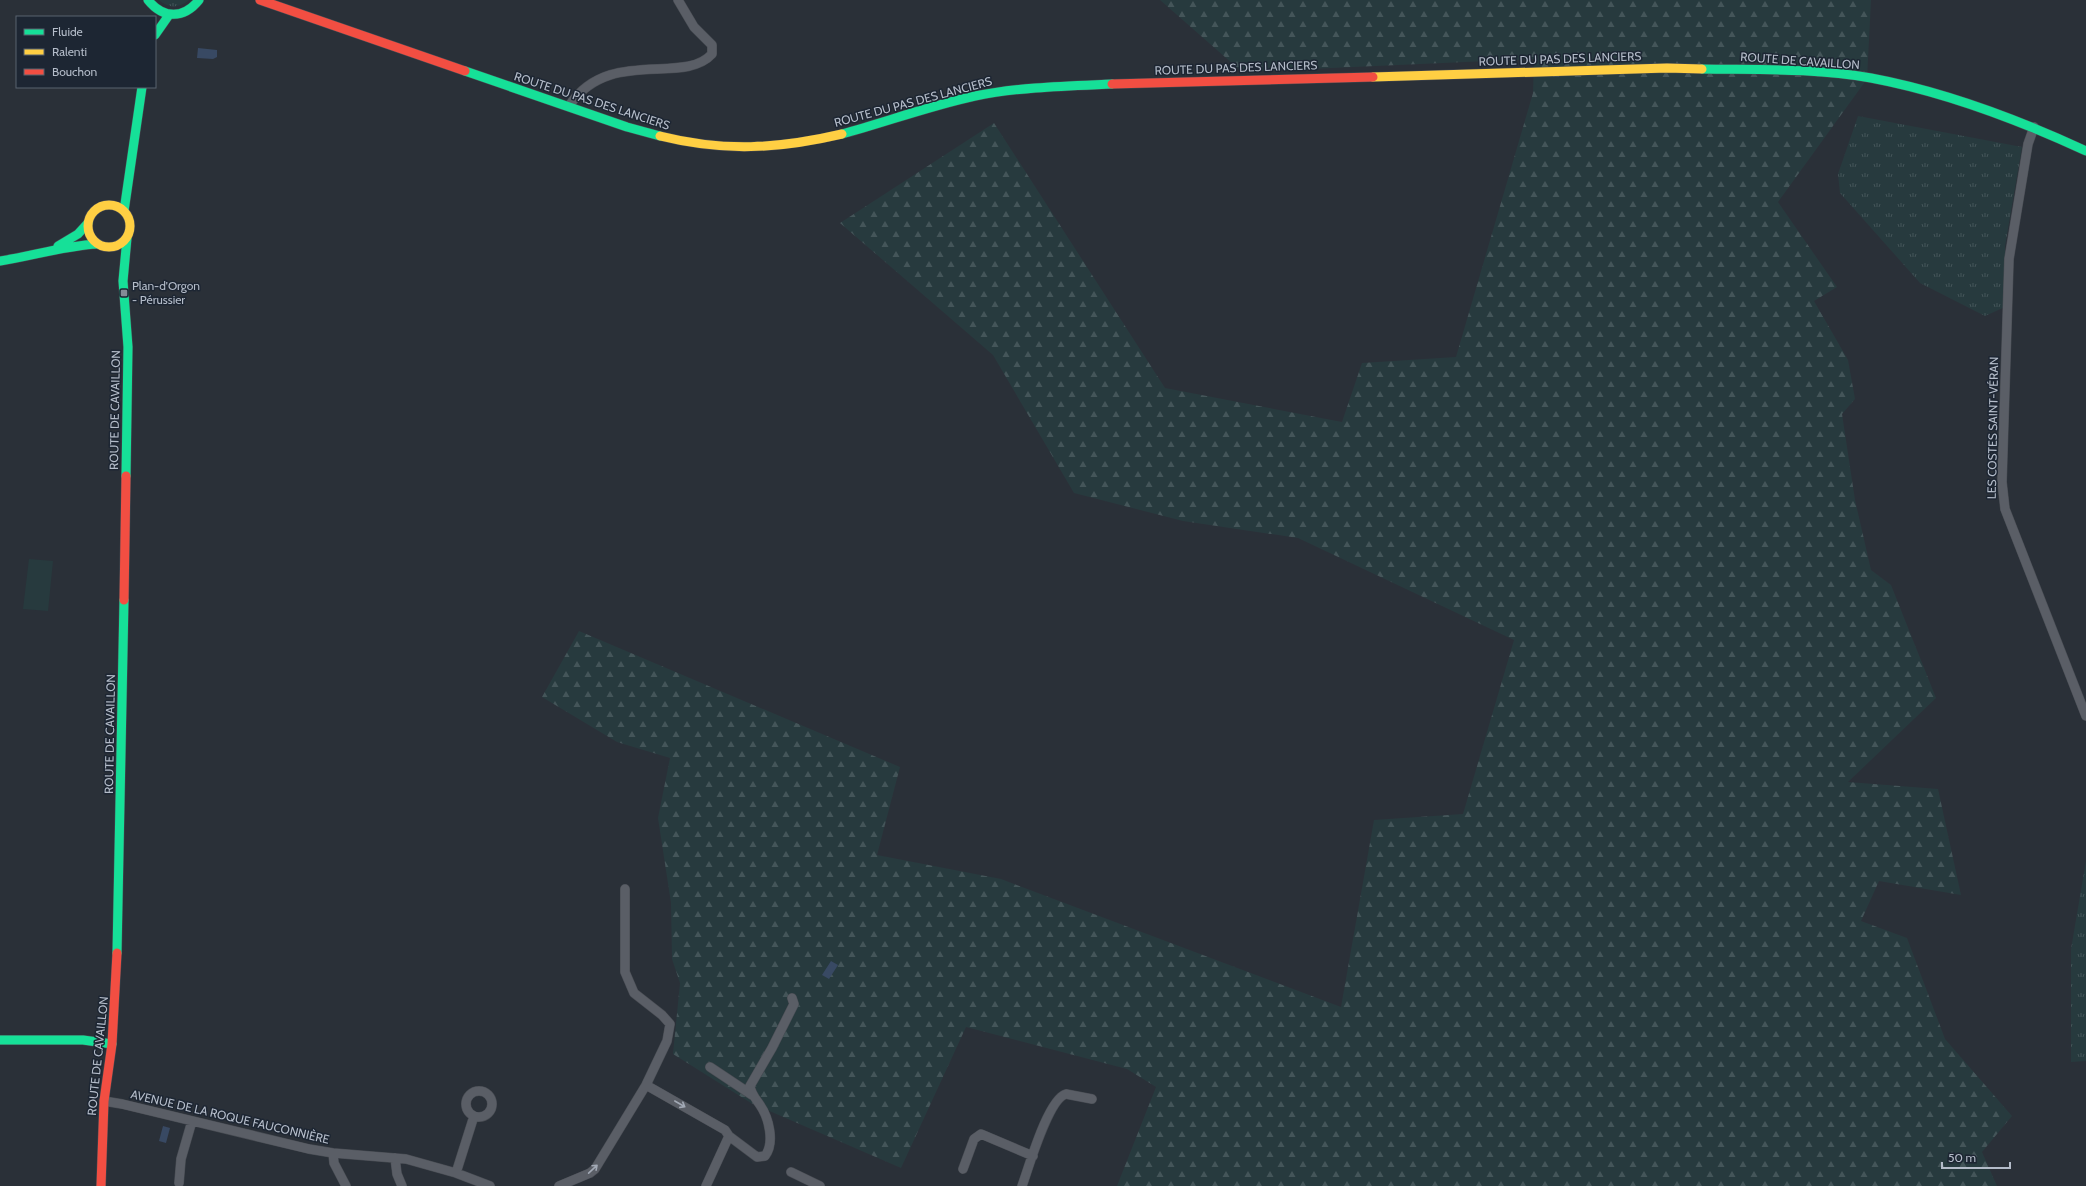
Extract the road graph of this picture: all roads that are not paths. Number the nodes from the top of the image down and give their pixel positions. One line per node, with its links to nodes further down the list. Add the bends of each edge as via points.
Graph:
1 (260, 0): 10 (main road, ROUTE DU PAS DES LANCIERS)
2 (678, 0): 10 (street, via 694,27 712,45 712,54 705,62 682,67 624,70 598,80 578,92)
3 (200, 1): 5 (main road, via 187,12)
4 (149, 2): 5 (main road, via 158,11); 6 (main road)
5 (169, 15): 7 (main road)
6 (150, 16)
7 (156, 34)
8 (1667, 68): 10 (main road, ROUTE DU PAS DES LANCIERS, via 1050,86 1003,91 964,99 836,135 769,147 729,147 672,140); 11 (main road, ROUTE DE CAVAILLON, via 1810,71 1870,78 1927,90)
9 (142, 88): 13 (main road)
10 (569, 106)
11 (2034, 127): 12 (main road, ROUTE DE CAVAILLON); 22 (street, LES COSTES SAINT-VÉRAN, via 2028,144 2009,259 2002,482 2005,509)
12 (2086, 151)
13 (130, 164): 14 (main road); 15 (main road)
14 (119, 186)
15 (124, 211): 16 (main road, via 107,202 94,212); 17 (main road, via 130,224)
16 (88, 223): 18 (main road, via 90,235); 19 (main road, via 78,234)
17 (127, 238): 18 (main road, via 118,245); 21 (main road, ROUTE DE CAVAILLON)
18 (101, 245): 19 (main road, via 78,245); 21 (main road, ROUTE DE CAVAILLON, via 114,262)
19 (48, 253): 20 (main road)
20 (0, 261)
21 (123, 281): 26 (main road, ROUTE DE CAVAILLON, via 128,347 122,764 117,980)
22 (2086, 716)
23 (625, 889): 28 (street, via 625,972 634,993 670,1024 667,1041)
24 (792, 998): 29 (street, via 794,1004 750,1086)
25 (0, 1040): 26 (main road, via 83,1040)
26 (112, 1044): 31 (main road, ROUTE DE CAVAILLON)
27 (710, 1067): 29 (street)
28 (646, 1085): 34 (street, one-way to 34, via 725,1130); 46 (street, one-way to 28, via 595,1169)
29 (752, 1095): 34 (street, via 760,1105 767,1124 770,1136 767,1153 758,1157)
30 (1092, 1100): 36 (street, via 1066,1094 1056,1100)
31 (104, 1101): 33 (street, AVENUE DE LA ROQUE FAUCONNIÈRE); 42 (main road, ROUTE DE CAVAILLON)
32 (474, 1116): 40 (street)
33 (192, 1121): 35 (street, AVENUE DE LA ROQUE FAUCONNIÈRE); 41 (street, via 181,1159)
34 (729, 1136): 47 (street)
35 (334, 1153): 37 (street, AVENUE DE LA ROQUE FAUCONNIÈRE); 43 (street, via 334,1163)
36 (1033, 1156): 38 (street, via 981,1134 974,1139); 49 (street)
37 (395, 1158): 40 (street, AVENUE DE LA ROQUE FAUCONNIÈRE); 44 (street, via 396,1174)
38 (963, 1169)
39 (791, 1172): 48 (street)
40 (456, 1173): 45 (street, AVENUE DE LA ROQUE FAUCONNIÈRE)
41 (179, 1182)
42 (101, 1186)
43 (346, 1186)
44 (402, 1186)
45 (490, 1186)
46 (558, 1186)
47 (706, 1186)
48 (820, 1186)
49 (1022, 1186)

